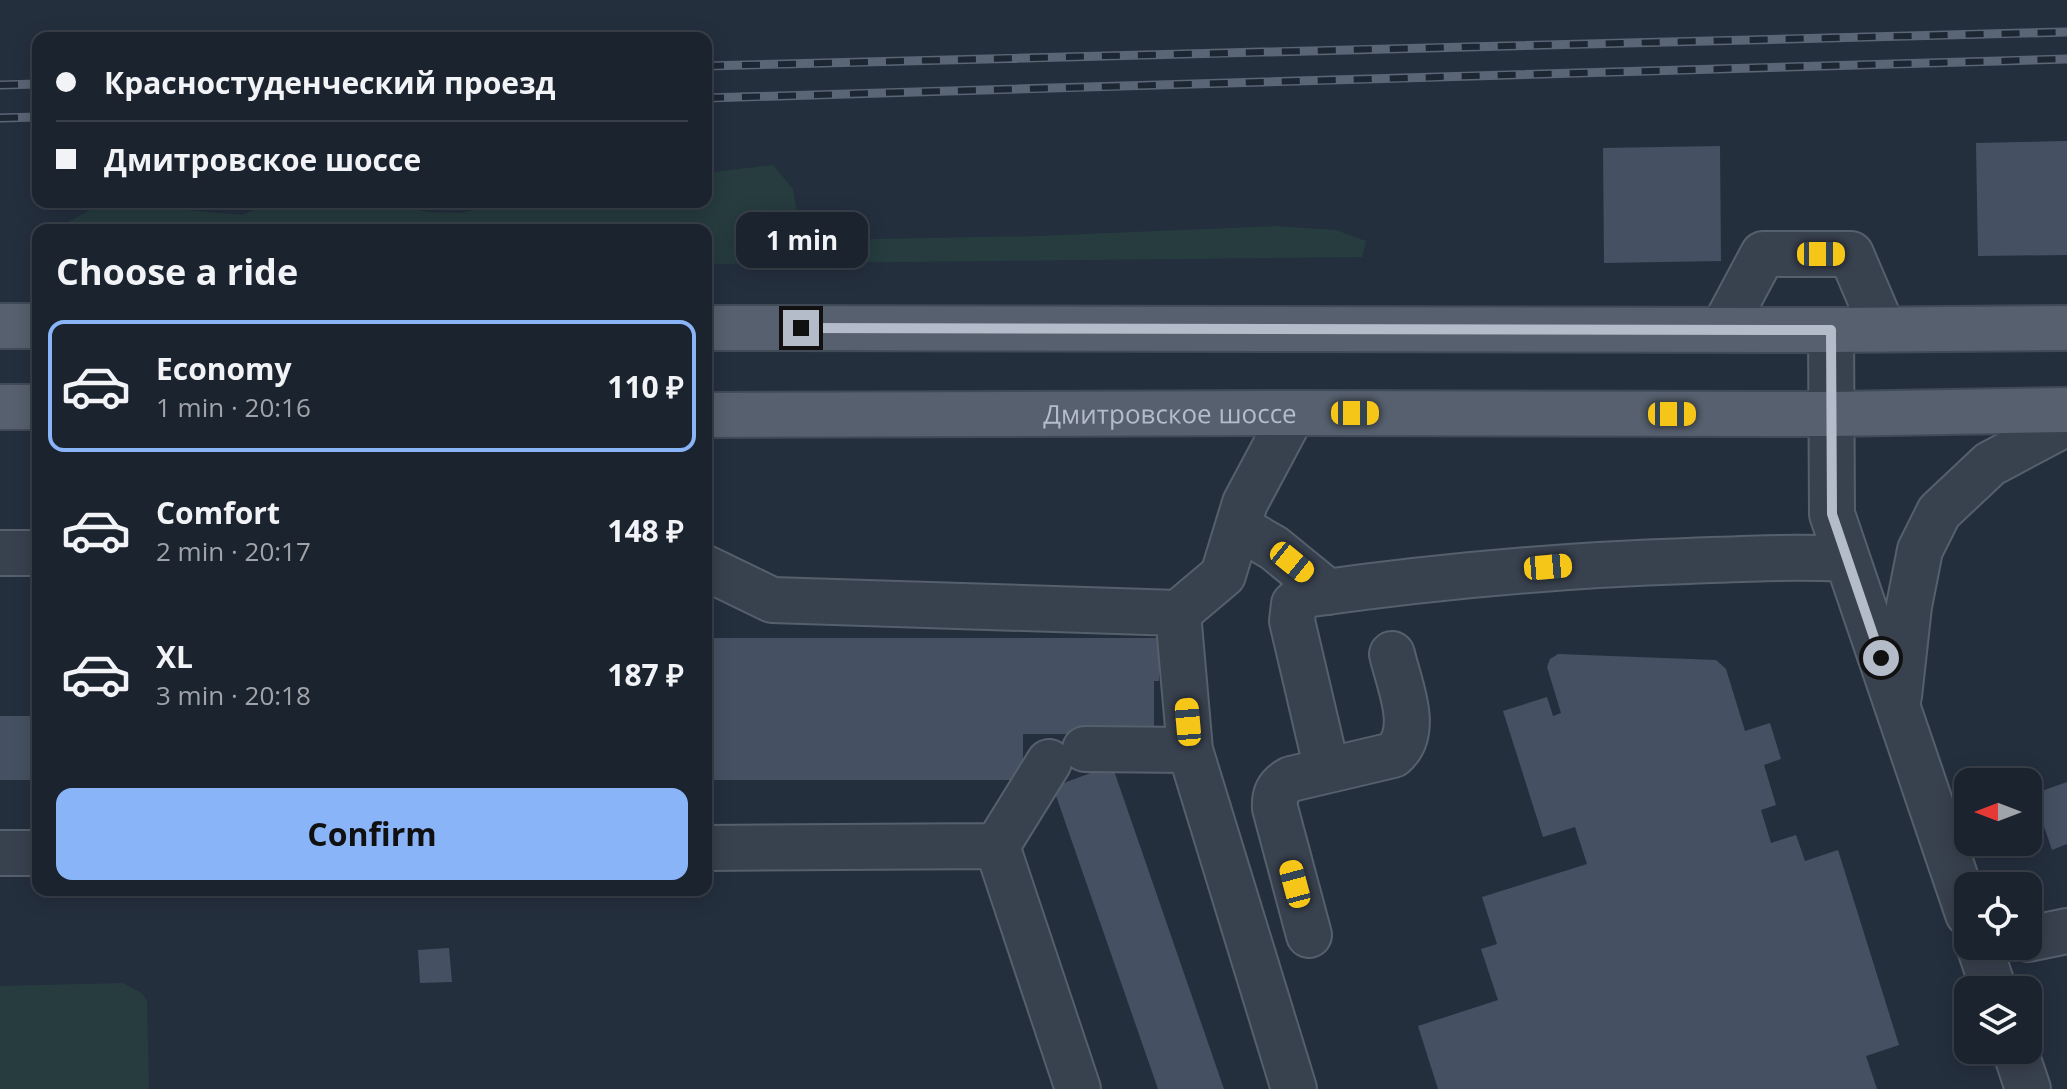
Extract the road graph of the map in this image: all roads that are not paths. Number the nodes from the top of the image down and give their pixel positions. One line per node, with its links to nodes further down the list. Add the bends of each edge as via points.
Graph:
1 (0, 326): 2 (main road)
2 (32, 326)
3 (712, 328): 5 (main road)
4 (2067, 328): 6 (main road)
5 (1723, 329): 6 (street, via 1763,254 1851,254); 7 (main road)
6 (1883, 329): 7 (main road)
7 (1831, 330): 12 (street)
8 (0, 407): 9 (main road)
9 (32, 407)
10 (2067, 410): 12 (main road, Дмитровское шоссе)
11 (1293, 413): 12 (main road, Дмитровское шоссе); 13 (main road, Дмитровское шоссе); 15 (street, via 1245,503)
12 (1832, 414): 18 (street, via 1832,514)
13 (712, 415)
14 (2067, 423): 23 (street, via 1990,464 1939,512 1920,550)
15 (1238, 527): 20 (street, via 1274,548); 21 (street, via 1223,575)
16 (0, 553): 17 (street)
17 (32, 553)
18 (1847, 559): 20 (street, via 1574,564); 23 (street)
19 (712, 571): 21 (street, via 772,600)
20 (1328, 592): 25 (street, via 1304,595 1292,612)
21 (1178, 613): 24 (street)
22 (1392, 654): 25 (street, via 1407,723 1405,741 1393,755)
23 (1898, 706): 30 (street)
24 (1190, 750): 26 (street, via 1067,755); 36 (street)
25 (1327, 770): 32 (street, via 1283,783 1274,797)
26 (997, 846): 27 (street); 35 (street)
27 (712, 848)
28 (0, 853): 29 (street)
29 (32, 853)
30 (1954, 872)
31 (2067, 931): 33 (street)
32 (1309, 935)
33 (2042, 936)
34 (2020, 1064): 37 (street)
35 (1078, 1089)
36 (1294, 1089)
37 (2028, 1089)

